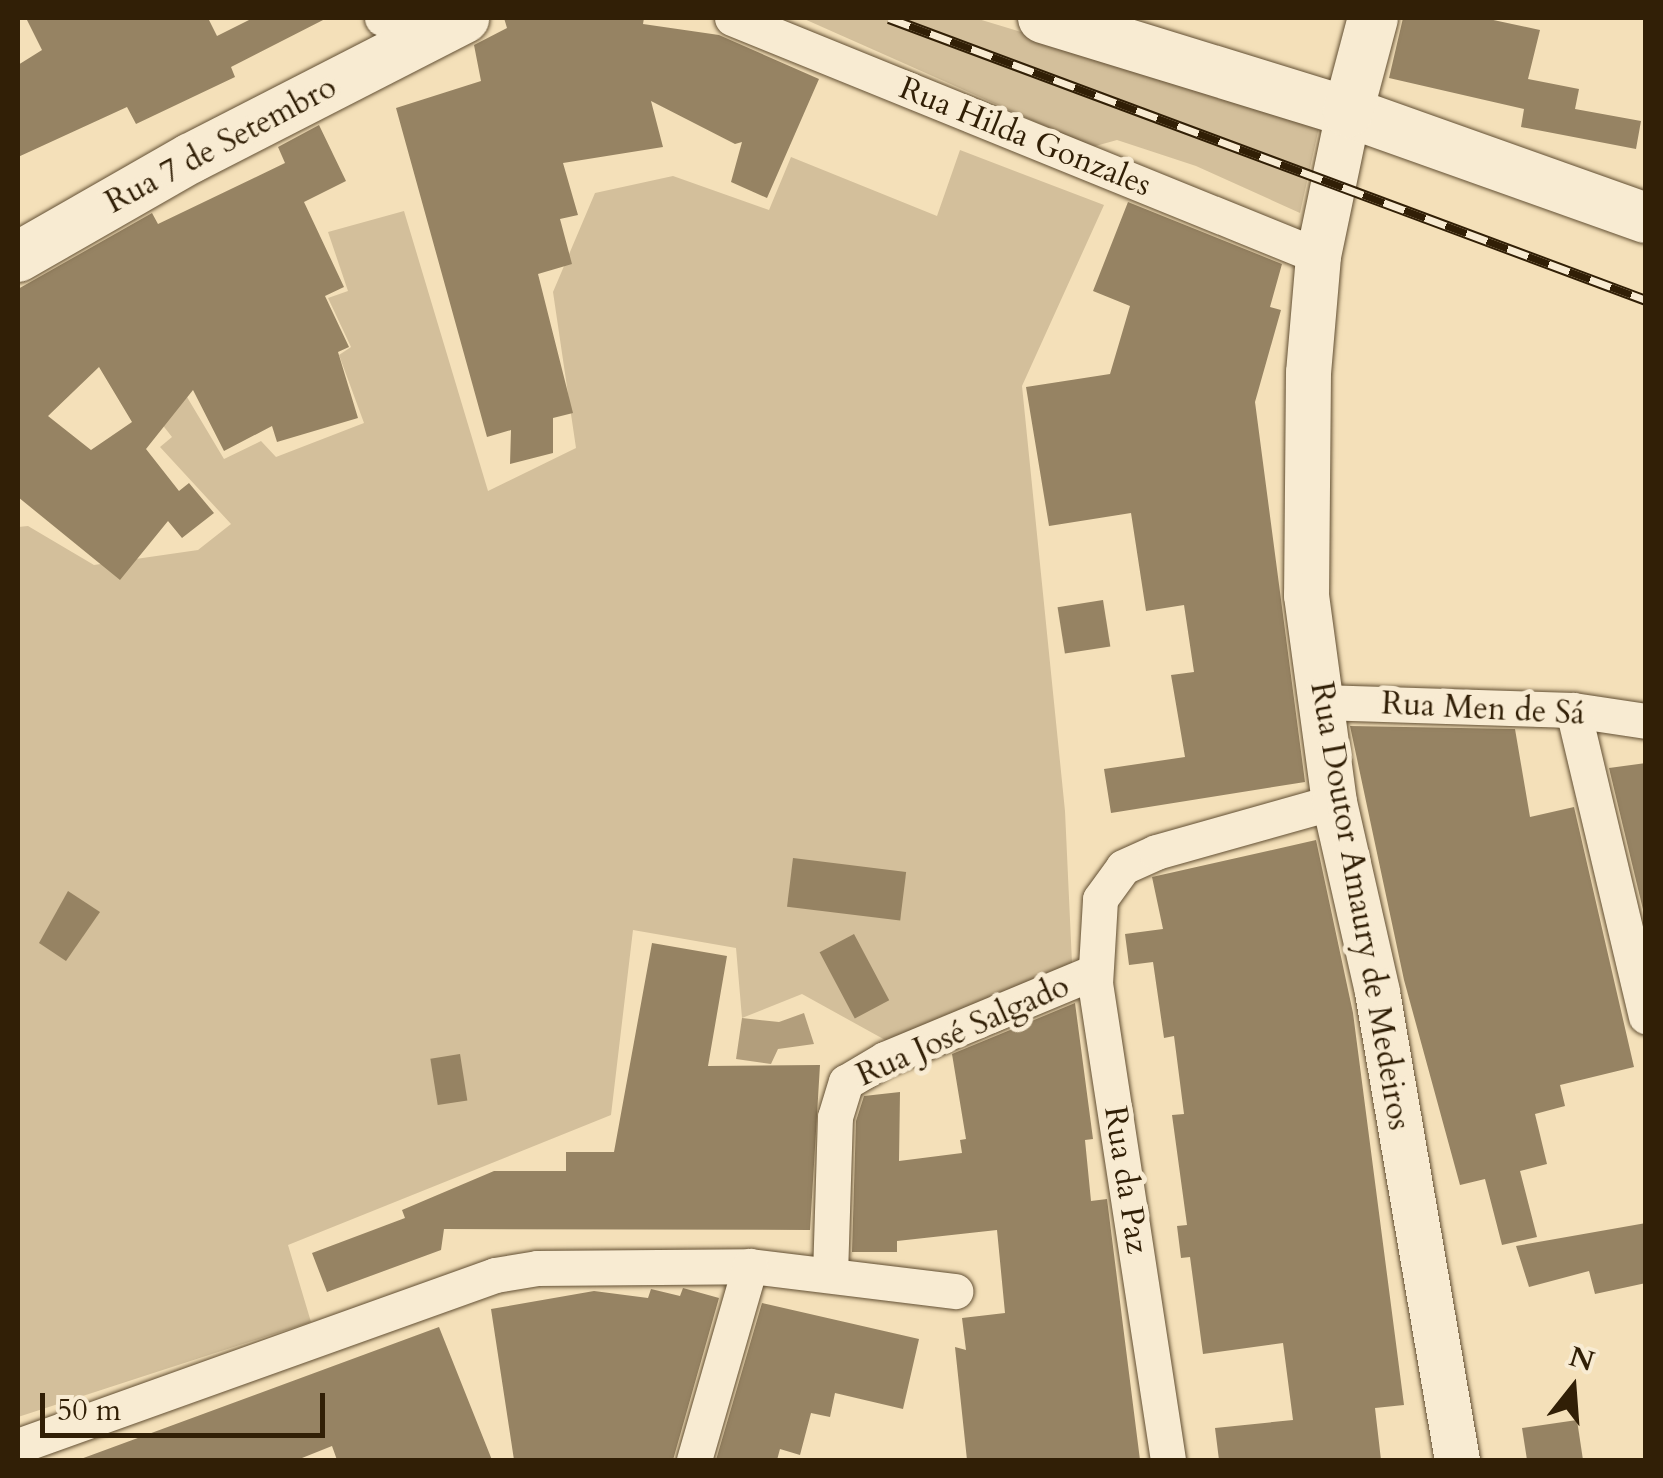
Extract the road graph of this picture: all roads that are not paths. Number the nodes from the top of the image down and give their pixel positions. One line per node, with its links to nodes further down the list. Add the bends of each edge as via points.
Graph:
1 (732, 18): 7 (street, Rua Hilda Gonzales)
2 (1043, 18): 5 (main road)
3 (1373, 18): 5 (main road)
4 (425, 23): 8 (main road, Rua 7 de Setembro)
5 (1348, 112): 6 (main road); 7 (street, Rua Doutor Amaury de Medeiros)
6 (1646, 218)
7 (1318, 256): 9 (street, Rua Doutor Amaury de Medeiros, via 1304,528)
8 (18, 258)
9 (1320, 702): 10 (street, Rua Men de Sá); 12 (street, Rua Doutor Amaury de Medeiros)
10 (1573, 710): 11 (street, Rua Men de Sá); 14 (street)
11 (1646, 721)
12 (1334, 802): 13 (street, Rua da Paz, via 1123,867 1100,899); 21 (street, Rua Doutor Amaury de Medeiros, via 1426,1256)
13 (1094, 972): 16 (street, Rua José Salgado, via 885,1059 846,1082 835,1117); 20 (street, Rua da Paz)
14 (1646, 1016)
15 (750, 1266): 16 (street); 18 (street, via 537,1268 494,1275); 19 (street)
16 (830, 1275): 17 (street)
17 (955, 1290)
18 (18, 1446)
19 (694, 1460)
20 (1168, 1460)
21 (1457, 1460)

